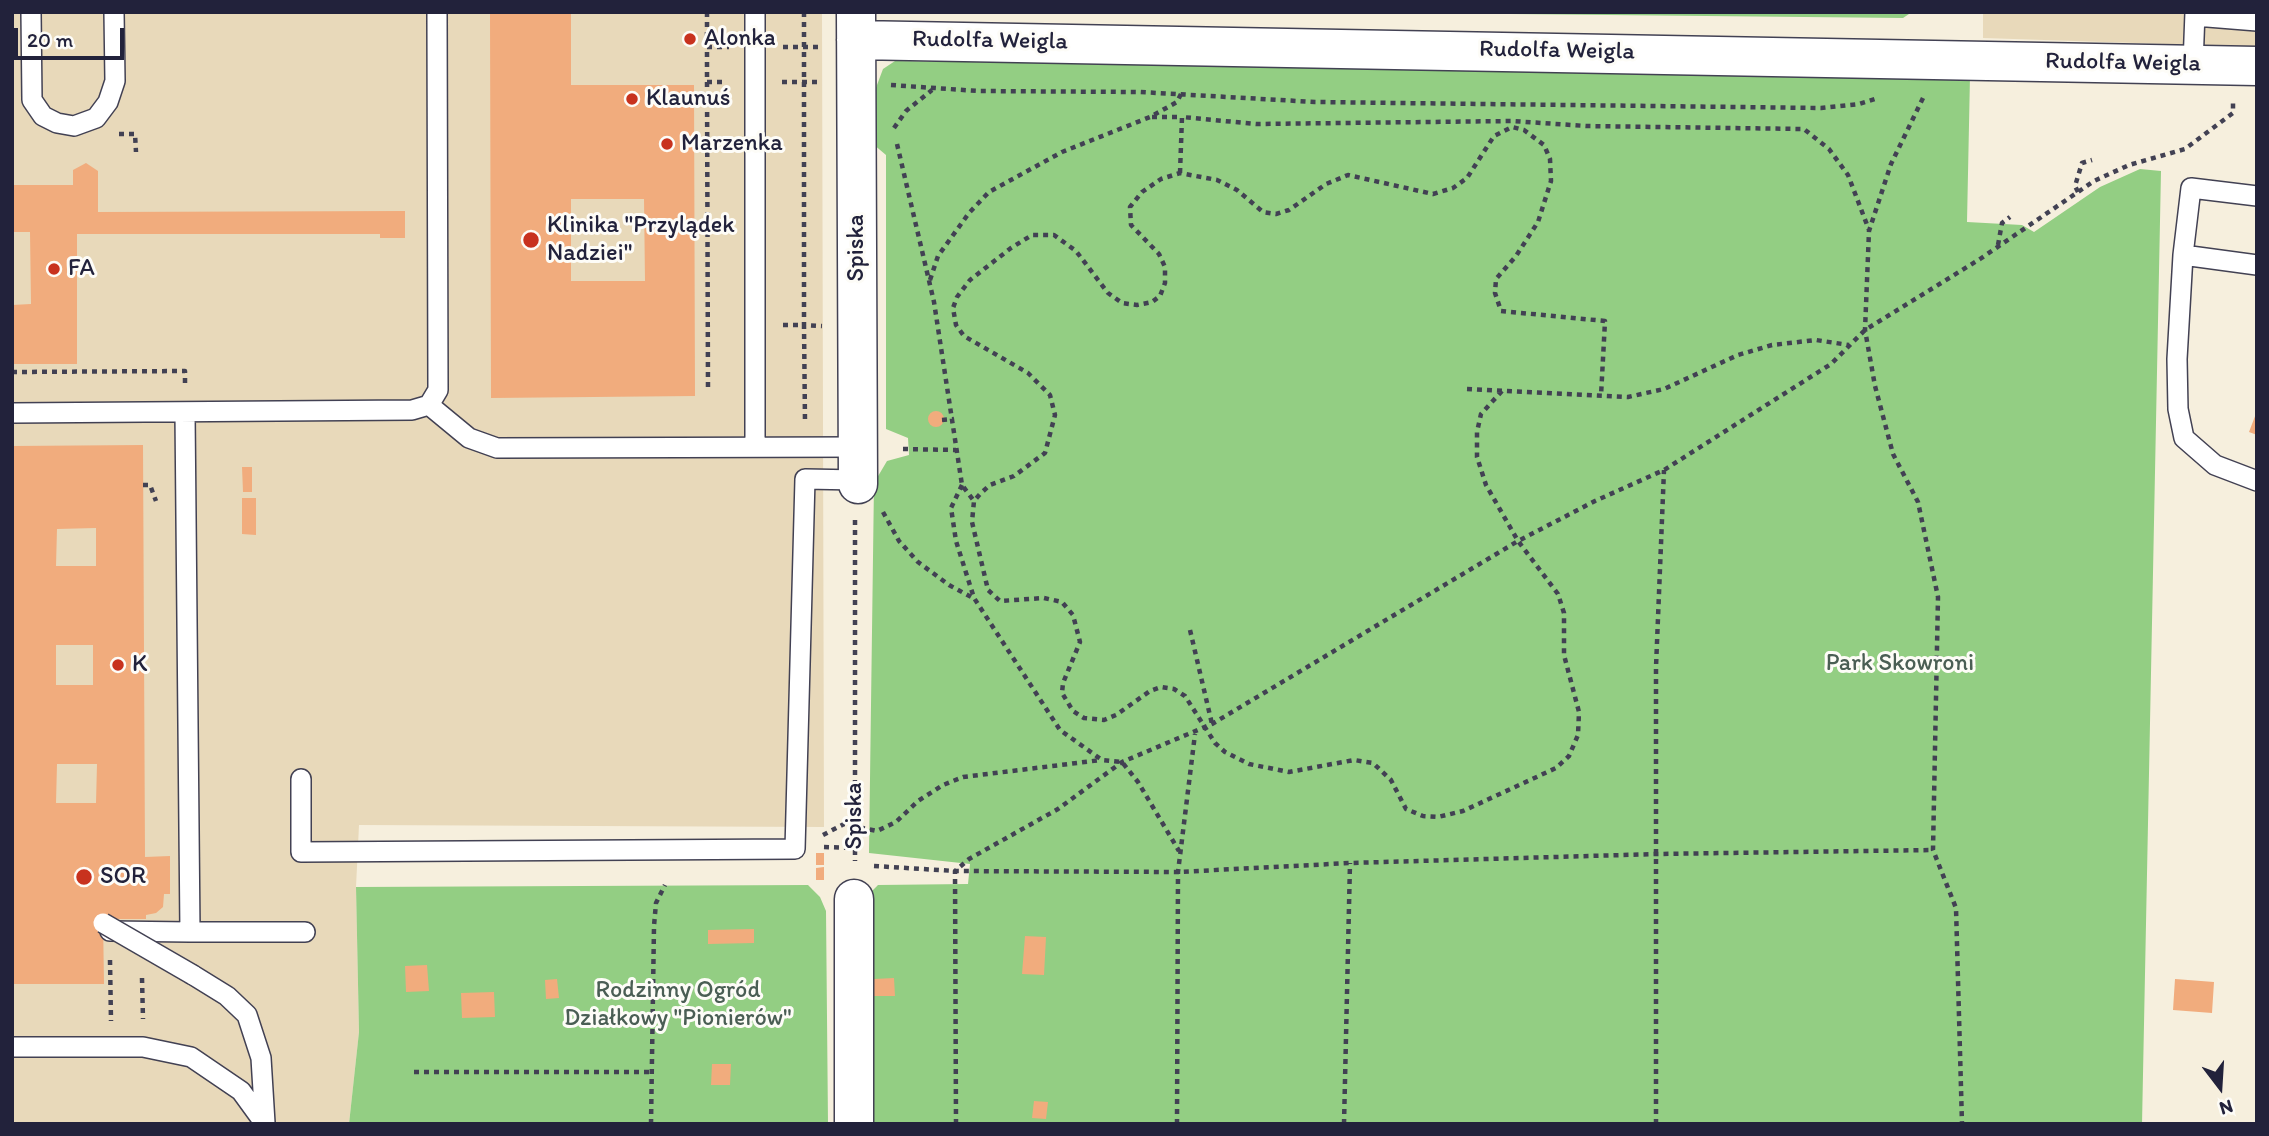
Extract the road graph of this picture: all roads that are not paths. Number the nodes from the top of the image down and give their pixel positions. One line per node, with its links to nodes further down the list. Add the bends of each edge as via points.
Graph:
1 (31, 12): 2 (lane, via 32,100 43,116 74,126 96,118 112,91)
2 (114, 12)
3 (437, 12): 13 (lane, via 438,390)
4 (755, 12): 16 (lane)
5 (2195, 14): 6 (lane); 8 (lane)
6 (2257, 21)
7 (846, 33): 8 (street, Rudolfa Weigla); 18 (street, Spiska)
8 (2193, 65): 9 (street, Rudolfa Weigla)
9 (2249, 81)
10 (2257, 197): 11 (lane, via 2191,188)
11 (2183, 255): 12 (lane); 17 (lane, via 2177,359 2184,438 2216,466)
12 (2257, 265)
13 (429, 405): 15 (lane, via 412,410); 16 (lane, via 469,438 497,447)
14 (12, 413): 15 (lane)
15 (185, 414): 21 (lane)
16 (755, 446): 18 (lane, via 806,447)
17 (2257, 481)
18 (861, 486): 19 (lane, via 805,480 795,849 301,852)
19 (301, 779)
20 (855, 883): 25 (street)
21 (190, 932): 22 (lane); 24 (lane, bridge, via 103,927 142,943 227,996 247,1015 261,1058)
22 (305, 932)
23 (12, 1047): 24 (lane, via 143,1047 191,1058 241,1091)
24 (265, 1124)
25 (854, 1124)

